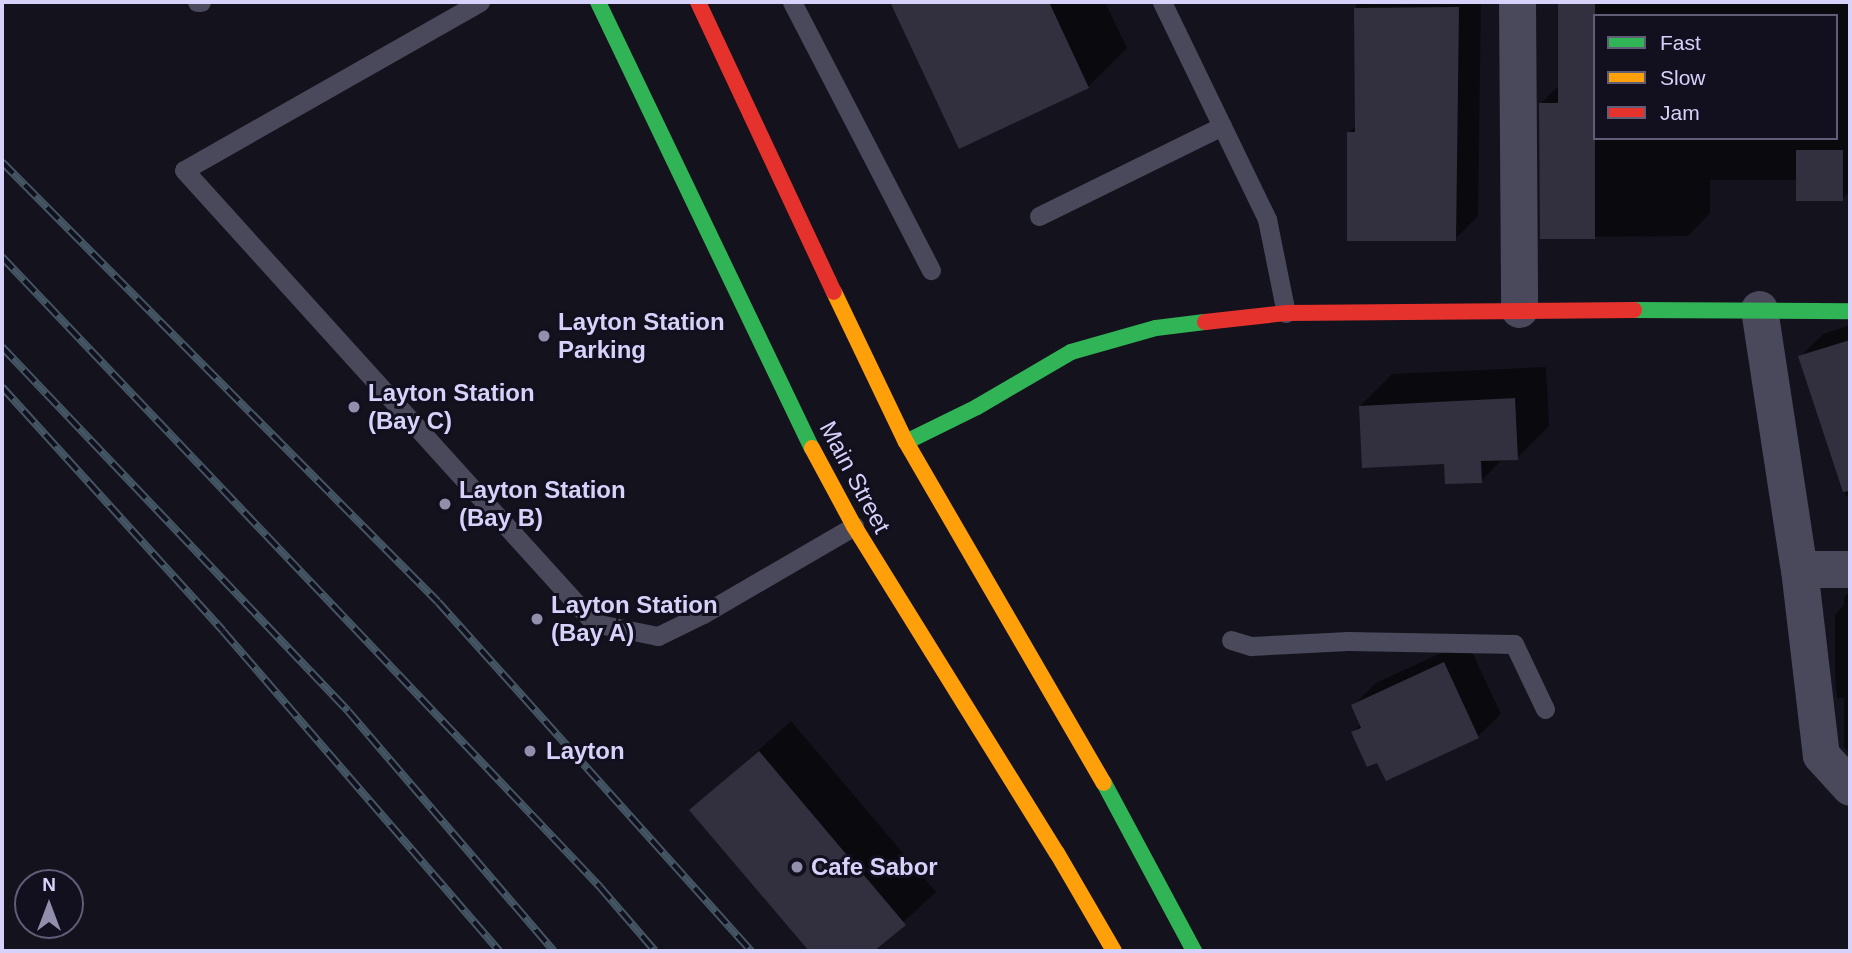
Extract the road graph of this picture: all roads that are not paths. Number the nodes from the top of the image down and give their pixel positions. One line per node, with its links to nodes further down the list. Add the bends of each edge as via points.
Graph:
1 (480, 2): 15 (lane, via 184,170 594,623 658,636)
2 (598, 2): 15 (main road, Main Street, via 809,442)
3 (698, 2): 14 (main road)
4 (792, 2): 9 (lane)
5 (1162, 2): 7 (lane)
6 (1517, 2): 10 (street)
7 (1222, 126): 8 (lane); 13 (lane, via 1267,219)
8 (1039, 216)
9 (931, 270)
10 (1519, 309): 11 (main road); 13 (main road)
11 (1759, 309): 12 (main road); 16 (street)
12 (1850, 311)
13 (1286, 313): 14 (main road, via 1156,328 1071,352)
14 (906, 442): 22 (main road, via 1104,783)
15 (854, 526): 21 (main road, Main Street)
16 (1799, 569): 17 (street); 20 (street, via 1821,755)
17 (1850, 569)
18 (1231, 640): 19 (lane, via 1251,646 1348,641 1514,644)
19 (1545, 709)
20 (1850, 787)
21 (1114, 951)
22 (1194, 951)

